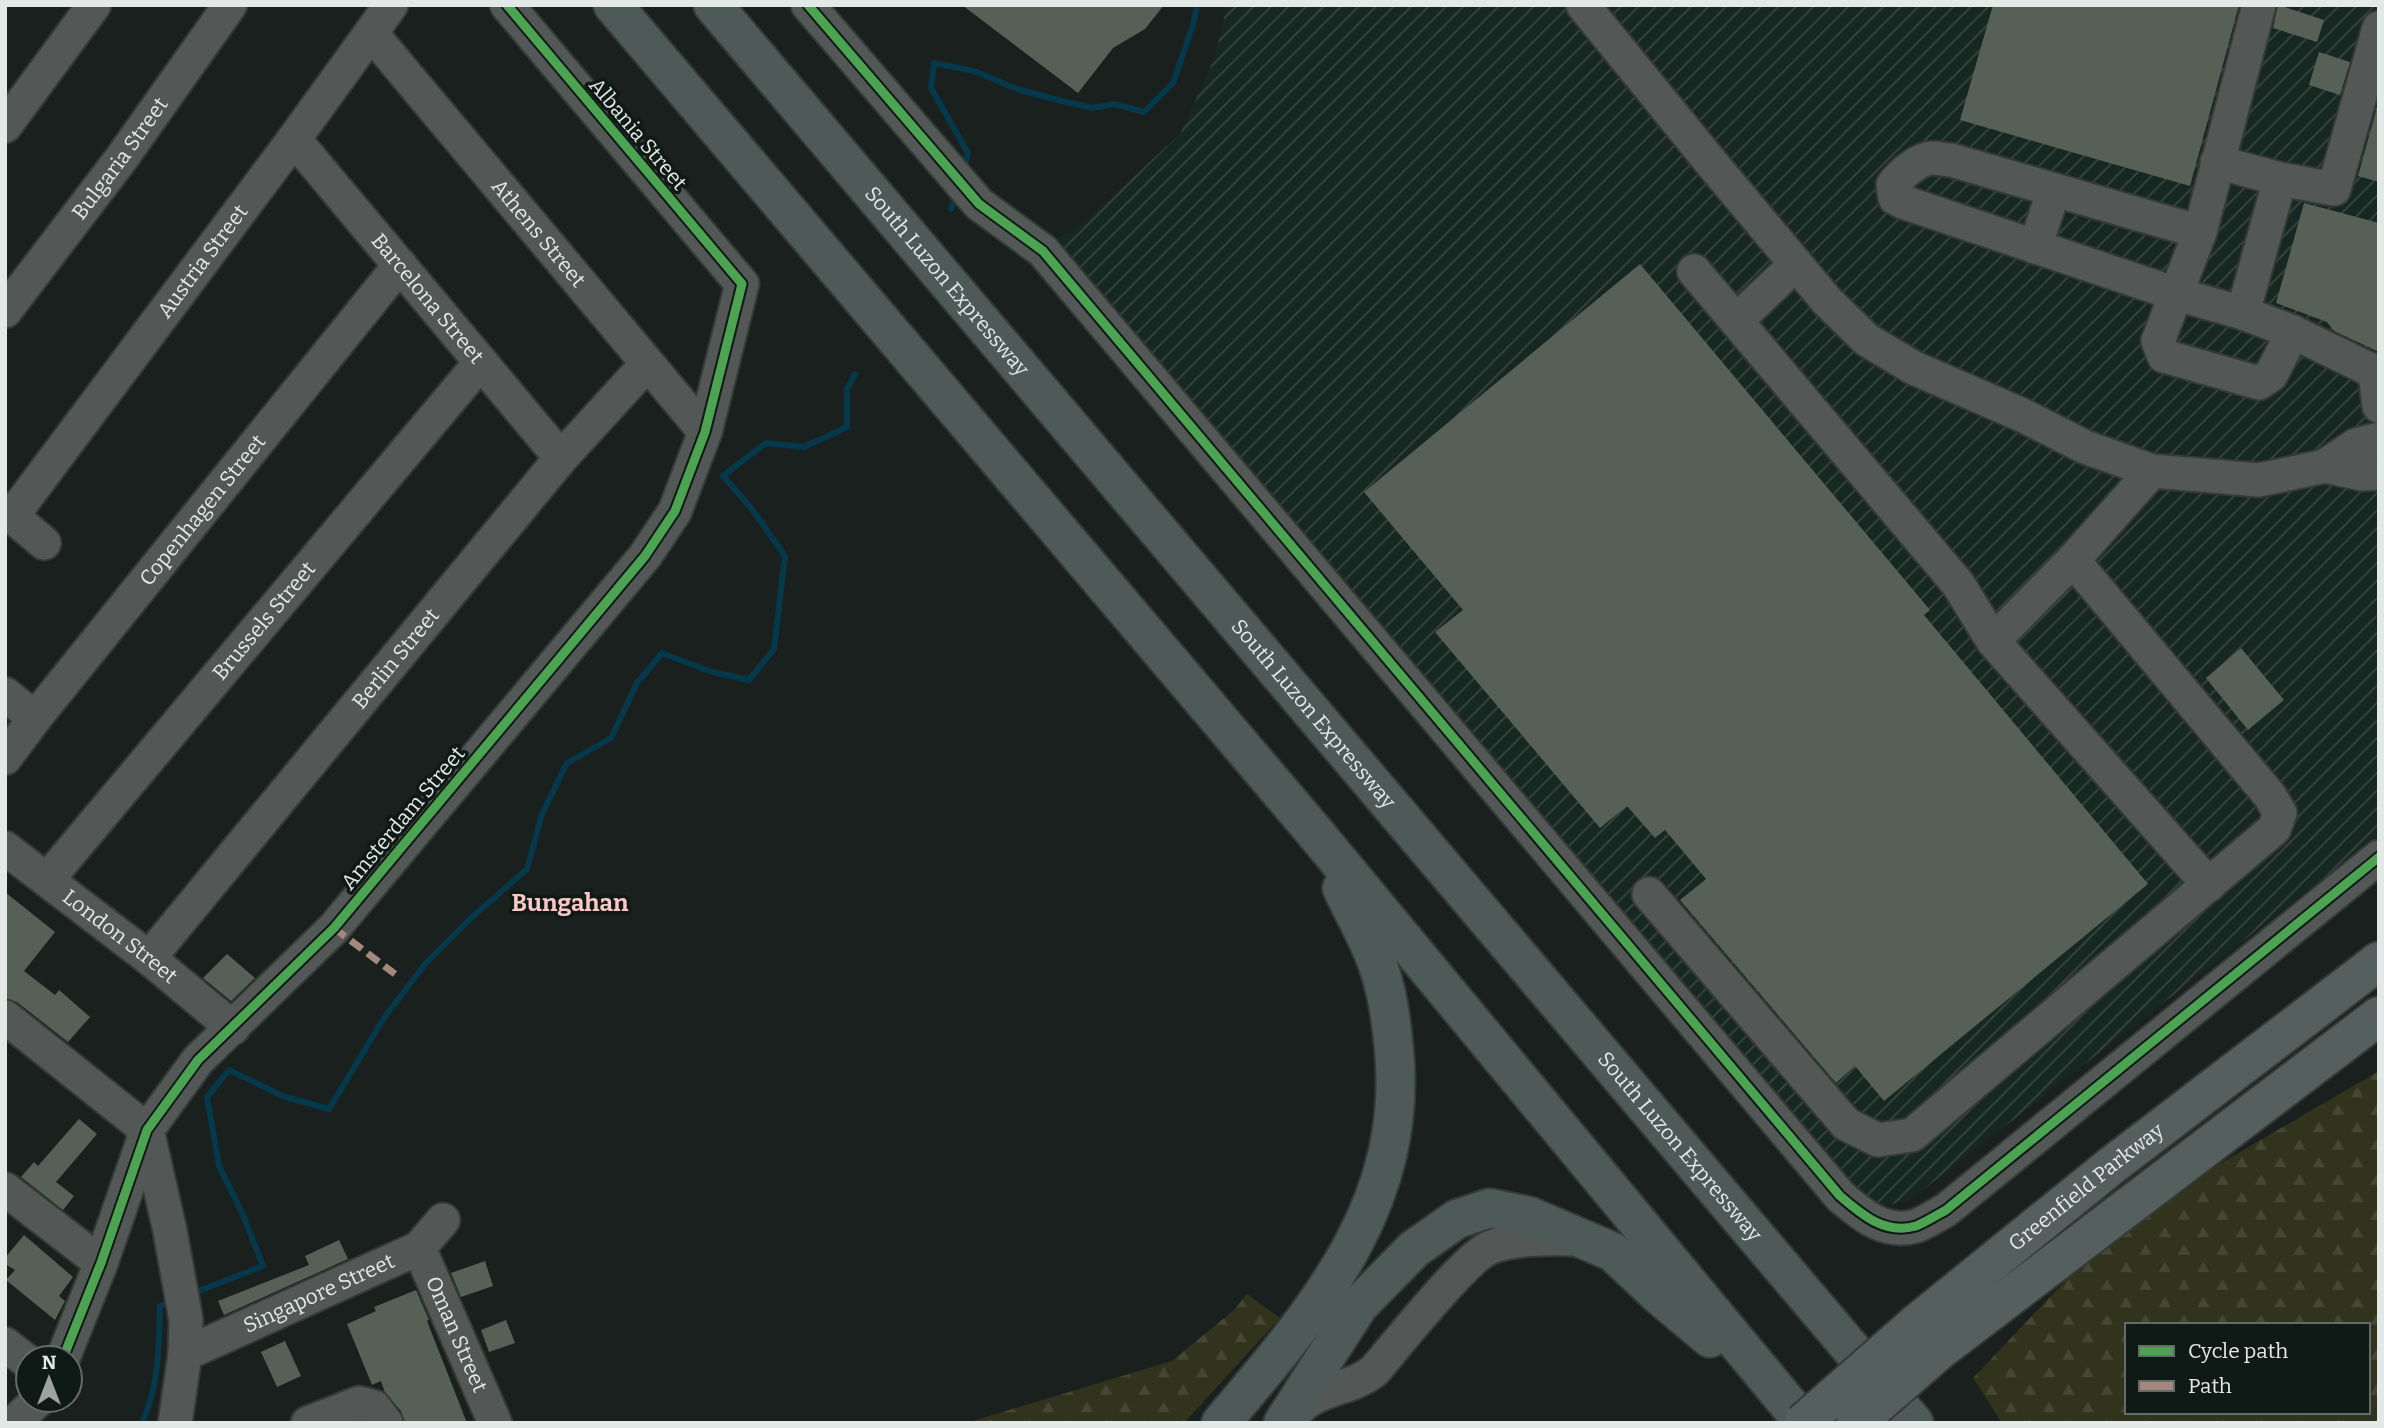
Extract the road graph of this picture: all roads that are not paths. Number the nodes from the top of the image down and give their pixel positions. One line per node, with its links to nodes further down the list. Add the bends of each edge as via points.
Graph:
1 (94, 5): 12 (street)
2 (230, 5): 24 (street, Bulgaria Street)
3 (391, 5): 11 (street, Austria Street)
4 (507, 5): 22 (street, Albania Street)
5 (613, 5): 45 (highway)
6 (713, 5): 73 (highway, South Luzon Expressway)
7 (808, 5): 47 (street, via 979,204 1043,251 1840,1196 1871,1221 1891,1229 1916,1226 1946,1210)
8 (1583, 5): 19 (street)
9 (2259, 5): 14 (street)
10 (2379, 28): 15 (street, via 2334,189)
11 (371, 33): 13 (street, Austria Street); 29 (street, Athens Street)
12 (5, 126)
13 (294, 139): 20 (street, Barcelona Street); 38 (street, Austria Street)
14 (2217, 162): 15 (street); 17 (street)
15 (2280, 179): 25 (street)
16 (2054, 190): 17 (street); 18 (street); 18 (street, via 1932,158 1917,164 1894,186 1895,198 1903,202)
17 (2200, 232): 23 (street)
18 (2035, 247): 23 (street)
19 (1796, 264): 26 (street); 36 (street, via 1867,340 1914,368 2085,447)
20 (400, 265): 28 (street, Barcelona Street); 43 (street, Copenhagen Street)
21 (1694, 271): 26 (street)
22 (742, 284): 32 (street, Amsterdam Street)
23 (2176, 294): 25 (street); 27 (street, via 2158,341 2164,356 2259,383 2271,375)
24 (5, 311)
25 (2243, 313): 27 (street)
26 (1736, 321): 41 (street, via 1958,584)
27 (2293, 332): 30 (street)
28 (481, 362): 34 (street, Barcelona Street); 48 (street, Brussels Street)
29 (647, 364): 32 (street, Athens Street); 34 (street, Berlin Street)
30 (2377, 374): 31 (street)
31 (2379, 406)
32 (705, 432): 55 (street, Amsterdam Street, via 675,511 645,556 334,928)
33 (2379, 439): 35 (street, via 2356,445)
34 (561, 458): 51 (street, Berlin Street)
35 (2325, 466): 36 (street, via 2259,480); 37 (street)
36 (2152, 471): 40 (street)
37 (2379, 473)
38 (9, 513): 39 (street)
39 (44, 543)
40 (2073, 560): 41 (street); 49 (street, via 2280,813 2274,829)
41 (1993, 641): 49 (street)
42 (5, 694): 43 (street)
43 (35, 718): 44 (street, Copenhagen Street)
44 (5, 758)
45 (1317, 835): 65 (highway); 70 (highway, via 1376,960 1387,999 1395,1062 1391,1135 1368,1215 1336,1275 1290,1341)
46 (5, 848): 48 (street, London Street)
47 (2379, 857)
48 (47, 880): 51 (street, London Street)
49 (2209, 885): 50 (street, via 1912,1135 1878,1140 1846,1125)
50 (1649, 894)
51 (149, 958): 55 (street, London Street)
52 (2379, 961): 62 (main road, Greenfield Parkway, via 2120,1158)
53 (2379, 1016): 62 (main road, Greenfield Parkway)
54 (5, 1017): 56 (street)
55 (233, 1028): 56 (street, Amsterdam Street, via 198,1060)
56 (148, 1130): 61 (street, Amsterdam Street); 64 (street, via 186,1320)
57 (5, 1189): 61 (street)
58 (443, 1220): 60 (street, Singapore Street)
59 (1587, 1239): 65 (highway, via 1613,1252); 71 (street, via 1543,1239 1490,1248 1465,1268 1374,1371 1361,1381 1317,1395); 71 (highway, via 1530,1216 1490,1208 1457,1219 1414,1250 1359,1305)
60 (419, 1248): 64 (street, Singapore Street); 69 (street, Oman Street)
61 (101, 1264): 63 (street, Amsterdam Street)
62 (1929, 1336): 65 (main road, Greenfield Parkway, bridge); 72 (main road, Greenfield Parkway, bridge)
63 (70, 1344)
64 (184, 1354): 66 (street)
65 (1796, 1414)
66 (175, 1423)
67 (308, 1423): 68 (street, via 359,1403 374,1407)
68 (386, 1423)
69 (495, 1423)
70 (1221, 1423)
71 (1284, 1423)
72 (1856, 1423)
73 (1914, 1423)

